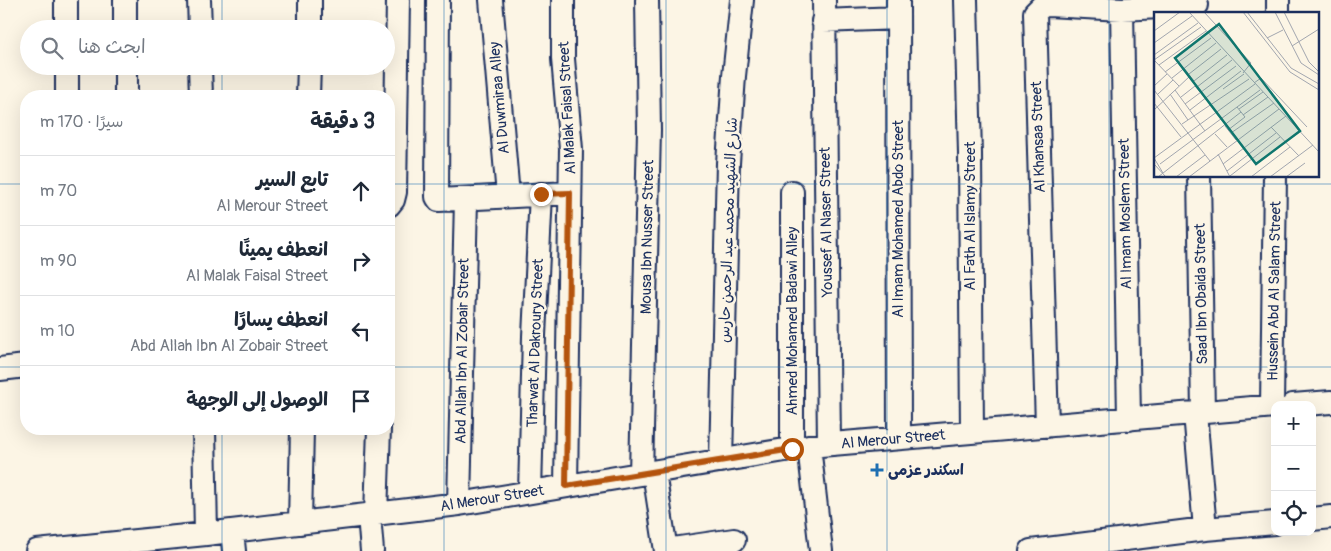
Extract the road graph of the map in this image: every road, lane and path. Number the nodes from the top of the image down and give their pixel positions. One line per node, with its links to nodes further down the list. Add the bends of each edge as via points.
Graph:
1 (66, 0): 17 (street)
2 (125, 0): 18 (street)
3 (199, 0): 19 (street)
4 (310, 0): 20 (street)
5 (398, 0): 31 (street)
6 (438, 0): 36 (street, via 437,197 442,201)
7 (491, 0): 35 (street, Al Duwmiraa Alley)
8 (563, 0): 33 (street, Al Malak Faisal Street, via 563,60 571,149)
9 (647, 0): 53 (street, Mousa Ibn Nusser Street)
10 (742, 0): 52 (street, شارع الشهيد محمد عبد الرحمن حارس, via 728,162)
11 (966, 0): 46 (street, Al Fath Al Islamy Street)
12 (1091, 4): 15 (street, Al Khansaa Street); 45 (street, Al Khansaa Street, via 1042,6 1034,13)
13 (1197, 6): 15 (street, Al Khansaa Street)
14 (898, 9): 16 (street); 50 (street, Al Imam Mohamed Abdo Street)
15 (1122, 9): 44 (street, Al Imam Moslem Street)
16 (824, 11): 51 (street, Youssef Al Naser Street)
17 (66, 20)
18 (126, 20)
19 (200, 20)
20 (310, 20)
21 (67, 75): 25 (street)
22 (126, 75): 26 (street)
23 (200, 75): 27 (street)
24 (309, 75): 28 (street)
25 (67, 90)
26 (126, 90)
27 (200, 90)
28 (308, 90)
29 (1199, 178): 43 (street, Saad Ibn Obaida Street)
30 (1276, 178): 39 (street, Hussein Abd Al Salam Street)
31 (395, 192)
32 (792, 192): 51 (street, Ahmed Mohamed Badawi Alley)
33 (570, 193): 34 (street); 54 (street, Al Malak Faisal Street)
34 (541, 194): 35 (street); 55 (street, Tharwat Al Dakroury Street)
35 (508, 196): 36 (street)
36 (466, 198): 56 (street, Abd Allah Ibn Al Zobair Street)
37 (20, 367): 38 (street)
38 (0, 369)
39 (1280, 401)
40 (1331, 402): 41 (street, Al Merour Street)
41 (1316, 403)
42 (1271, 407): 43 (street, Al Merour Street)
43 (1199, 413): 44 (street, Al Merour Street); 62 (street, Saad Ibn Obaida Street)
44 (1129, 419): 45 (street, Al Merour Street)
45 (1047, 426): 46 (street, Al Merour Street)
46 (972, 432): 50 (street, Al Merour Street)
47 (204, 435): 63 (street)
48 (302, 435): 60 (street)
49 (379, 435): 57 (street)
50 (899, 438): 51 (street, Al Merour Street)
51 (810, 447): 52 (street, Al Merour Street); 70 (street)
52 (721, 461): 53 (street, Al Merour Street)
53 (648, 473): 54 (street, Al Merour Street); 67 (street, Mousa Ibn Nusser Street)
54 (566, 486): 55 (street, Al Merour Street)
55 (530, 492): 56 (street, Al Merour Street)
56 (459, 504): 57 (street, Al Merour Street)
57 (372, 514): 60 (street, Al Merour Street); 69 (street)
58 (1331, 517): 59 (street)
59 (1316, 519)
60 (300, 523): 65 (street, Al Merour Street)
61 (1271, 523): 62 (street)
62 (1205, 529): 71 (street)
63 (206, 534): 65 (street, Al Merour Street); 66 (street, Al Merour Street)
64 (734, 540): 67 (street)
65 (233, 541)
66 (93, 548): 68 (street, Al Merour Street)
67 (666, 550)
68 (37, 551)
69 (372, 551)
70 (821, 551)
71 (1031, 551)

